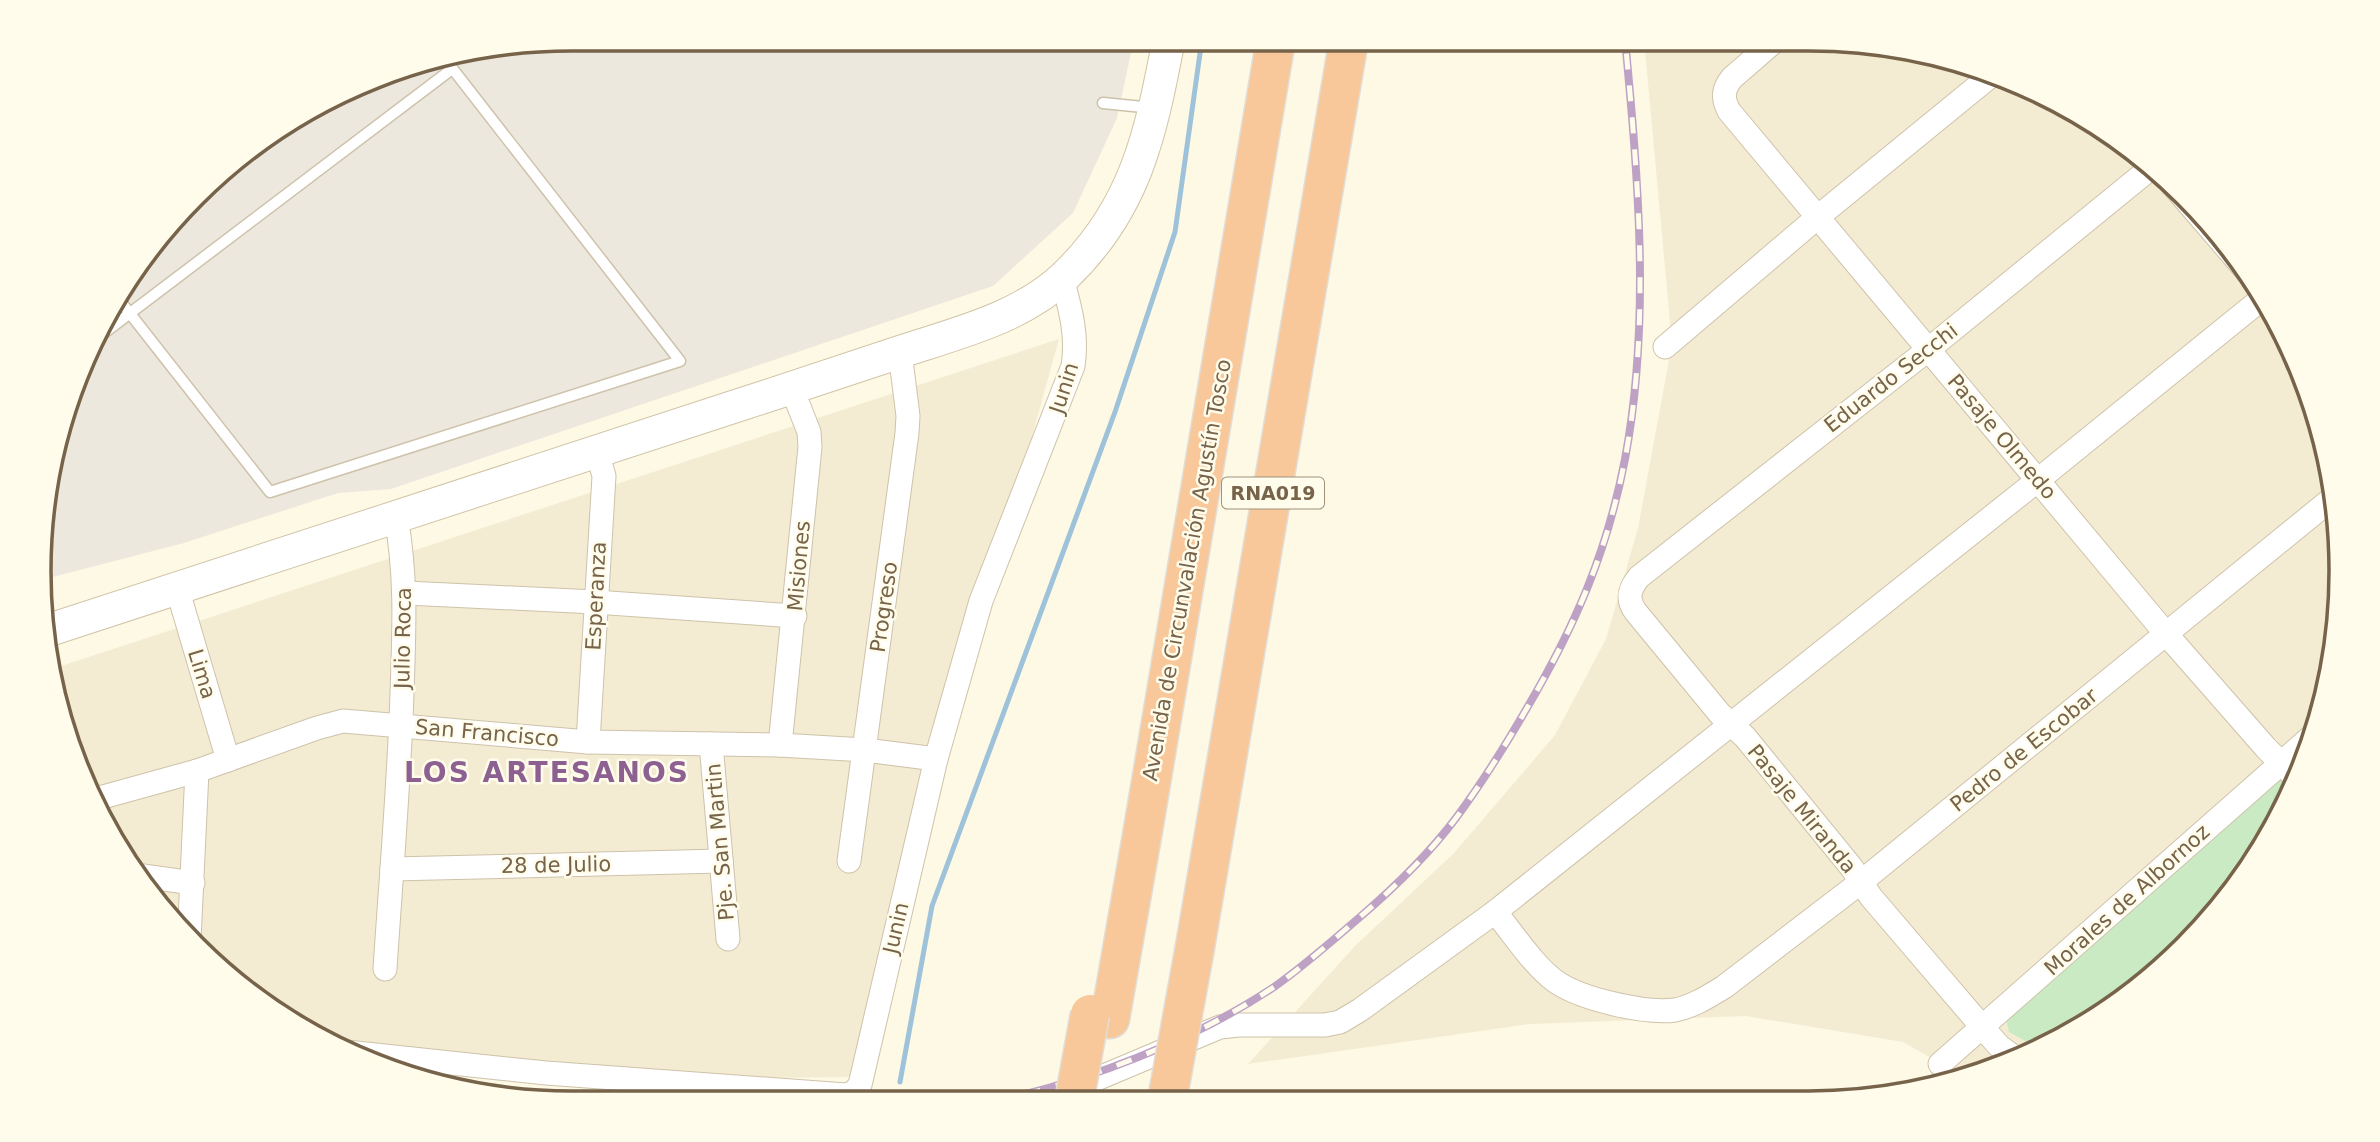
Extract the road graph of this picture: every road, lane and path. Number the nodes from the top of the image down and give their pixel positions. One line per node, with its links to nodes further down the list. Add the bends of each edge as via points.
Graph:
1 (1167, 51): 10 (main road)
2 (1254, 51): 13 (highway, via 1245,103)
3 (1274, 51): 13 (highway, Avenida de Circunvalación Agustín Tosco / RNA019)
4 (1347, 51): 56 (highway, RNA019)
5 (1762, 51): 12 (street, Pasaje Olmedo, via 1726,85 1724,102)
6 (449, 65): 7 (lane)
7 (452, 69): 17 (lane); 17 (lane, via 680,361 270,492)
8 (1984, 81): 12 (street)
9 (1103, 103): 10 (lane)
10 (1155, 108): 14 (main road, via 1135,176 1114,218)
11 (2144, 173): 20 (street, Eduardo Secchi)
12 (1819, 216): 19 (street); 20 (street, Pasaje Olmedo)
13 (1240, 249): 58 (highway, Avenida de Circunvalación Agustín Tosco / RNA019)
14 (1062, 278): 21 (main road, via 1021,307 987,323); 41 (street, Junin, via 1074,324 1073,366 981,601)
15 (2256, 304): 24 (street)
16 (124, 305): 17 (lane)
17 (130, 313): 18 (lane)
18 (111, 327)
19 (1665, 347)
20 (1929, 349): 24 (street, Pasaje Olmedo); 27 (street, Eduardo Secchi)
21 (900, 352): 22 (main road); 40 (street, Progreso, via 907,433)
22 (792, 388): 23 (main road); 31 (street, Misiones, via 810,447)
23 (597, 451): 26 (main road); 30 (street, Esperanza, via 604,476)
24 (2038, 480): 33 (street, Pasaje Olmedo); 34 (street)
25 (2325, 504): 33 (street, Pedro de Escobar)
26 (396, 517): 28 (main road); 29 (street, Julio Roca)
27 (1631, 587): 34 (street, Pasaje Miranda, via 1634,611)
28 (177, 588): 32 (main road); 42 (street, Lima)
29 (405, 593): 30 (street); 35 (street, Julio Roca)
30 (596, 602): 31 (street); 36 (street, Esperanza)
31 (794, 616): 38 (street, Misiones)
32 (54, 628)
33 (2167, 635): 43 (street, Pasaje Olmedo); 51 (street, Pedro de Escobar)
34 (1730, 724): 51 (street, Pasaje Miranda); 53 (street)
35 (401, 726): 36 (street, San Francisco); 42 (street, San Francisco, via 343,721); 49 (street, Julio Roca)
36 (588, 742): 37 (street, San Francisco)
37 (711, 744): 38 (street, San Francisco); 47 (street, Pje. San Martin)
38 (780, 745): 40 (street, San Francisco)
39 (2298, 748): 43 (street, Morales de Albornoz)
40 (865, 750): 41 (street, San Francisco); 48 (street, Progreso)
41 (936, 759): 64 (street, Junin, via 860,1085)
42 (228, 760): 44 (street, San Francisco)
43 (2281, 763): 45 (street, Pasaje Olmedo); 59 (street, Morales de Albornoz)
44 (197, 771): 46 (street, San Francisco); 52 (street)
45 (2289, 771)
46 (102, 797)
47 (721, 861): 49 (street, 28 de Julio); 55 (street, Pje. San Martin)
48 (849, 861)
49 (391, 869): 57 (street, Julio Roca)
50 (150, 877): 52 (street)
51 (1861, 882): 53 (street, Pedro de Escobar, via 1724,987 1688,1006 1662,1010 1589,999 1570,990 1549,976); 59 (street, Pasaje Miranda)
52 (192, 883): 54 (street)
53 (1495, 912): 65 (street, via 1340,1022 1220,1027)
54 (191, 925)
55 (728, 939)
56 (1205, 948): 68 (highway, RNA019, bridge); 69 (highway)
57 (385, 969)
58 (1100, 1016): 66 (highway, bridge); 67 (highway, Avenida de Circunvalación Agustín Tosco / RNA019)
59 (1983, 1028): 60 (street, Pasaje Miranda); 62 (street, Morales de Albornoz)
60 (2007, 1052)
61 (382, 1056): 63 (street, Junin)
62 (1940, 1064)
63 (748, 1091)
64 (855, 1091)
65 (1068, 1091)
66 (1077, 1091)
67 (1096, 1091)
68 (1169, 1091)
69 (1190, 1091)

